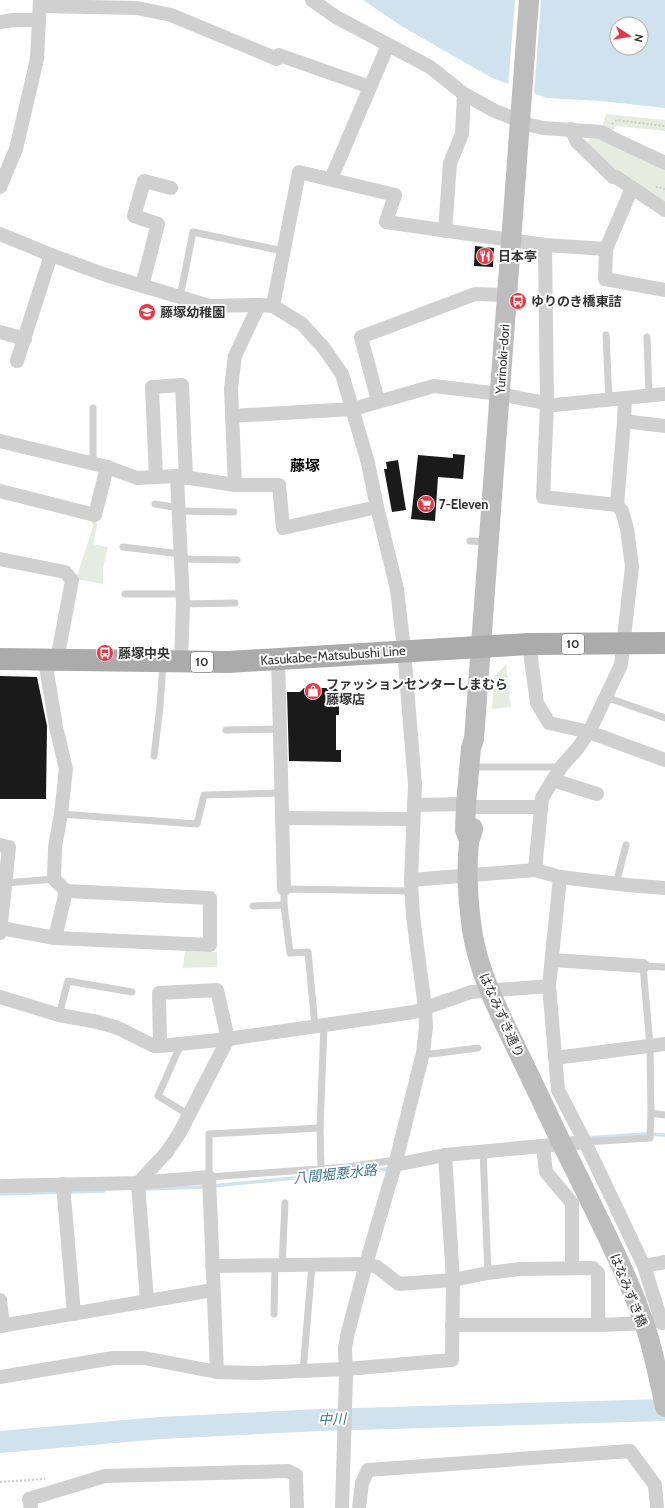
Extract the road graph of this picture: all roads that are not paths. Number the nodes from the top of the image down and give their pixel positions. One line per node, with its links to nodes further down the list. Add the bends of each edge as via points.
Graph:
1 (312, 0): 7 (street, via 336,17)
2 (529, 0): 10 (street, Yurinoki-dori)
3 (40, 3): 4 (street); 5 (street)
4 (130, 4): 8 (street, via 172,15 277,59 279,55)
5 (39, 20): 6 (street); 14 (street, via 37,59 16,149)
6 (0, 22)
7 (388, 45): 8 (street); 9 (street, via 430,67)
8 (370, 87): 13 (street)
9 (464, 94): 10 (street); 18 (street, via 462,134 450,163)
10 (520, 121): 11 (street, via 542,128); 20 (street, Yurinoki-dori)
11 (571, 129): 12 (street, via 601,132); 16 (street, via 577,142 613,177)
12 (665, 163)
13 (331, 179): 18 (street, via 395,195 386,222); 23 (street, via 299,172)
14 (0, 187)
15 (171, 188): 25 (street, via 144,181 134,216 158,224)
16 (632, 188): 17 (street); 22 (street)
17 (665, 210)
18 (445, 231): 20 (street)
19 (0, 234): 24 (street)
20 (510, 241): 21 (street); 27 (street, Yurinoki-dori)
21 (545, 245): 22 (street); 41 (street)
22 (606, 248): 26 (street, via 605,279)
23 (284, 252): 28 (lane, via 193,232); 29 (street)
24 (51, 255): 25 (street); 33 (street)
25 (142, 286): 28 (street)
26 (665, 290)
27 (506, 296): 35 (street, Yurinoki-dori); 40 (street, via 475,294 361,337)
28 (180, 297): 29 (street, via 209,306)
29 (266, 305): 43 (street, via 302,324 323,347 342,374); 44 (street, via 235,356 231,388)
30 (0, 332): 33 (street)
31 (606, 336): 39 (lane)
32 (647, 337): 37 (lane)
33 (25, 339): 34 (street)
34 (17, 361)
35 (500, 394): 40 (street, via 434,386); 41 (street); 69 (street, Yurinoki-dori, via 482,504)
36 (665, 394): 37 (street)
37 (649, 396): 38 (street)
38 (625, 399): 39 (street); 45 (street)
39 (609, 400): 41 (street)
40 (378, 401): 43 (street)
41 (547, 405): 55 (street, via 543,497)
42 (93, 408): 48 (lane)
43 (353, 409): 44 (street); 56 (street)
44 (232, 416): 52 (street)
45 (624, 421): 46 (street); 55 (street)
46 (665, 426)
47 (0, 441): 48 (street)
48 (93, 464): 49 (street)
49 (107, 467): 50 (street, via 137,478); 53 (street, via 95,515)
50 (156, 477): 51 (street); 51 (street, via 152,386 182,385)
51 (181, 477): 52 (street); 57 (street)
52 (235, 484): 56 (street, via 279,485 283,528)
53 (0, 490)
54 (155, 504): 57 (lane)
55 (617, 505): 66 (street, via 622,511 627,529 632,566)
56 (377, 506): 70 (street, via 397,589)
57 (179, 510): 58 (lane); 60 (street)
58 (234, 512)
59 (123, 547): 60 (lane)
60 (181, 556): 62 (lane); 64 (street)
61 (0, 559): 73 (street, via 65,572 72,580)
62 (237, 560)
63 (124, 594): 64 (lane)
64 (183, 599): 65 (lane); 74 (street)
65 (235, 603)
66 (623, 643): 67 (main road, Kasukabe-Matsubushi Line / 10); 68 (main road, Kasukabe-Matsubushi Line / 10); 75 (street, via 621,664)
67 (665, 643)
68 (529, 644): 69 (main road, Kasukabe-Matsubushi Line / 10); 79 (street, via 537,703 549,723)
69 (481, 647): 70 (main road, Kasukabe-Matsubushi Line / 10); 80 (street, はなみずき通り)
70 (404, 650): 72 (main road, Kasukabe-Matsubushi Line / 10); 88 (street)
71 (0, 659): 73 (main road, Kasukabe-Matsubushi Line / 10)
72 (278, 659): 74 (main road, Kasukabe-Matsubushi Line / 10); 77 (street)
73 (51, 660): 74 (main road, Kasukabe-Matsubushi Line / 10); 91 (street, via 56,727 66,769)
74 (172, 662): 81 (lane, via 160,706)
75 (606, 697): 76 (lane); 79 (street)
76 (665, 718)
77 (280, 729): 78 (lane); 86 (street)
78 (226, 730)
79 (589, 732): 82 (street); 84 (street)
80 (474, 739): 83 (street, はなみずき通り, via 479,749); 89 (street, はなみずき通り, via 471,748)
81 (154, 756)
82 (665, 760)
83 (479, 767): 84 (lane); 89 (street, はなみずき通り)
84 (561, 767): 85 (street)
85 (553, 780): 87 (street); 90 (street, via 542,798)
86 (281, 793): 91 (lane, via 204,795 197,824); 92 (street)
87 (597, 794)
88 (414, 805): 89 (street); 93 (street)
89 (471, 805): 90 (street); 97 (street, はなみずき通り, via 473,832 469,840)
90 (541, 807): 96 (street)
91 (61, 814): 99 (street, via 54,847)
92 (282, 818): 93 (street); 103 (street)
93 (413, 820): 102 (street)
94 (626, 845): 101 (lane)
95 (0, 846): 100 (street, via 9,847)
96 (535, 870): 97 (street); 98 (street)
97 (468, 876): 102 (street); 114 (street, はなみずき通り, via 472,931)
98 (560, 877): 101 (street); 110 (street)
99 (54, 879): 100 (lane); 105 (street)
100 (6, 883): 108 (street)
101 (616, 884): 104 (street)
102 (411, 885): 103 (lane); 117 (street)
103 (284, 888): 106 (lane)
104 (665, 888)
105 (66, 891): 109 (street); 109 (street, via 210,898 210,945)
106 (284, 904): 107 (lane); 119 (lane, via 290,953 308,952)
107 (254, 906)
108 (0, 930): 109 (street)
109 (55, 938)
110 (552, 960): 111 (street); 113 (street)
111 (643, 966): 112 (lane); 124 (lane)
112 (665, 967)
113 (549, 986): 114 (street); 127 (street)
114 (489, 990): 117 (street, via 470,992); 133 (street, はなみずき通り)
115 (132, 992): 118 (lane, via 68,981)
116 (0, 997): 118 (street)
117 (425, 1008): 119 (street, via 414,1012); 126 (street)
118 (59, 1015): 123 (street, via 118,1028 154,1046)
119 (320, 1025): 120 (street); 131 (lane)
120 (228, 1039): 121 (street); 123 (street, via 217,990 159,993); 129 (street)
121 (181, 1044): 123 (street); 129 (lane, via 158,1096)
122 (665, 1044): 124 (street)
123 (160, 1046)
124 (650, 1046): 127 (street); 128 (lane)
125 (478, 1048): 126 (lane)
126 (423, 1053): 136 (street)
127 (555, 1058): 132 (street, via 558,1090)
128 (651, 1113): 130 (lane); 132 (lane, via 650,1138)
129 (189, 1115): 140 (street, via 166,1153)
130 (665, 1115)
131 (320, 1128): 137 (lane); 138 (lane, via 209,1134)
132 (583, 1138): 133 (street); 149 (street)
133 (558, 1146): 134 (street); 139 (street, はなみずき通り); 150 (street, via 546,1172 572,1203)
134 (483, 1151): 135 (street); 151 (lane)
135 (445, 1155): 136 (street); 152 (street)
136 (395, 1163): 137 (lane); 145 (street)
137 (321, 1169): 138 (lane)
138 (209, 1177): 140 (street); 147 (street)
139 (579, 1178): 166 (street, はなみずき橋, bridge, via 633,1296 647,1334)
140 (138, 1183): 141 (street); 155 (street)
141 (63, 1184): 142 (street); 156 (street)
142 (0, 1186)
143 (285, 1203): 148 (lane)
144 (665, 1262): 149 (street)
145 (366, 1264): 146 (street); 152 (street, via 377,1267 399,1284); 164 (street, via 347,1336)
146 (312, 1265): 148 (street); 162 (lane)
147 (212, 1266): 148 (street); 153 (street)
148 (279, 1266): 157 (lane)
149 (644, 1266): 158 (street)
150 (572, 1268): 151 (street, via 520,1269); 160 (street, via 593,1268 598,1273)
151 (488, 1273): 152 (street)
152 (453, 1280): 159 (street)
153 (213, 1290): 155 (street); 163 (street)
154 (0, 1300): 161 (street)
155 (147, 1301): 156 (street)
156 (74, 1314): 161 (street)
157 (274, 1314)
158 (664, 1323): 160 (street)
159 (452, 1325): 160 (street); 164 (street, via 452,1360)
160 (598, 1325)
161 (1, 1326)
162 (304, 1371): 163 (street); 164 (street, via 334,1368)
163 (216, 1372): 165 (street, via 144,1358 121,1358)
164 (346, 1372): 169 (street)
165 (0, 1377)
166 (665, 1407)
167 (31, 1508): 168 (street, via 29,1499 104,1476 288,1471 296,1475)
168 (297, 1508)
169 (342, 1508)
170 (359, 1508): 171 (street, via 362,1483 368,1470 630,1451 655,1485)
171 (657, 1508)

